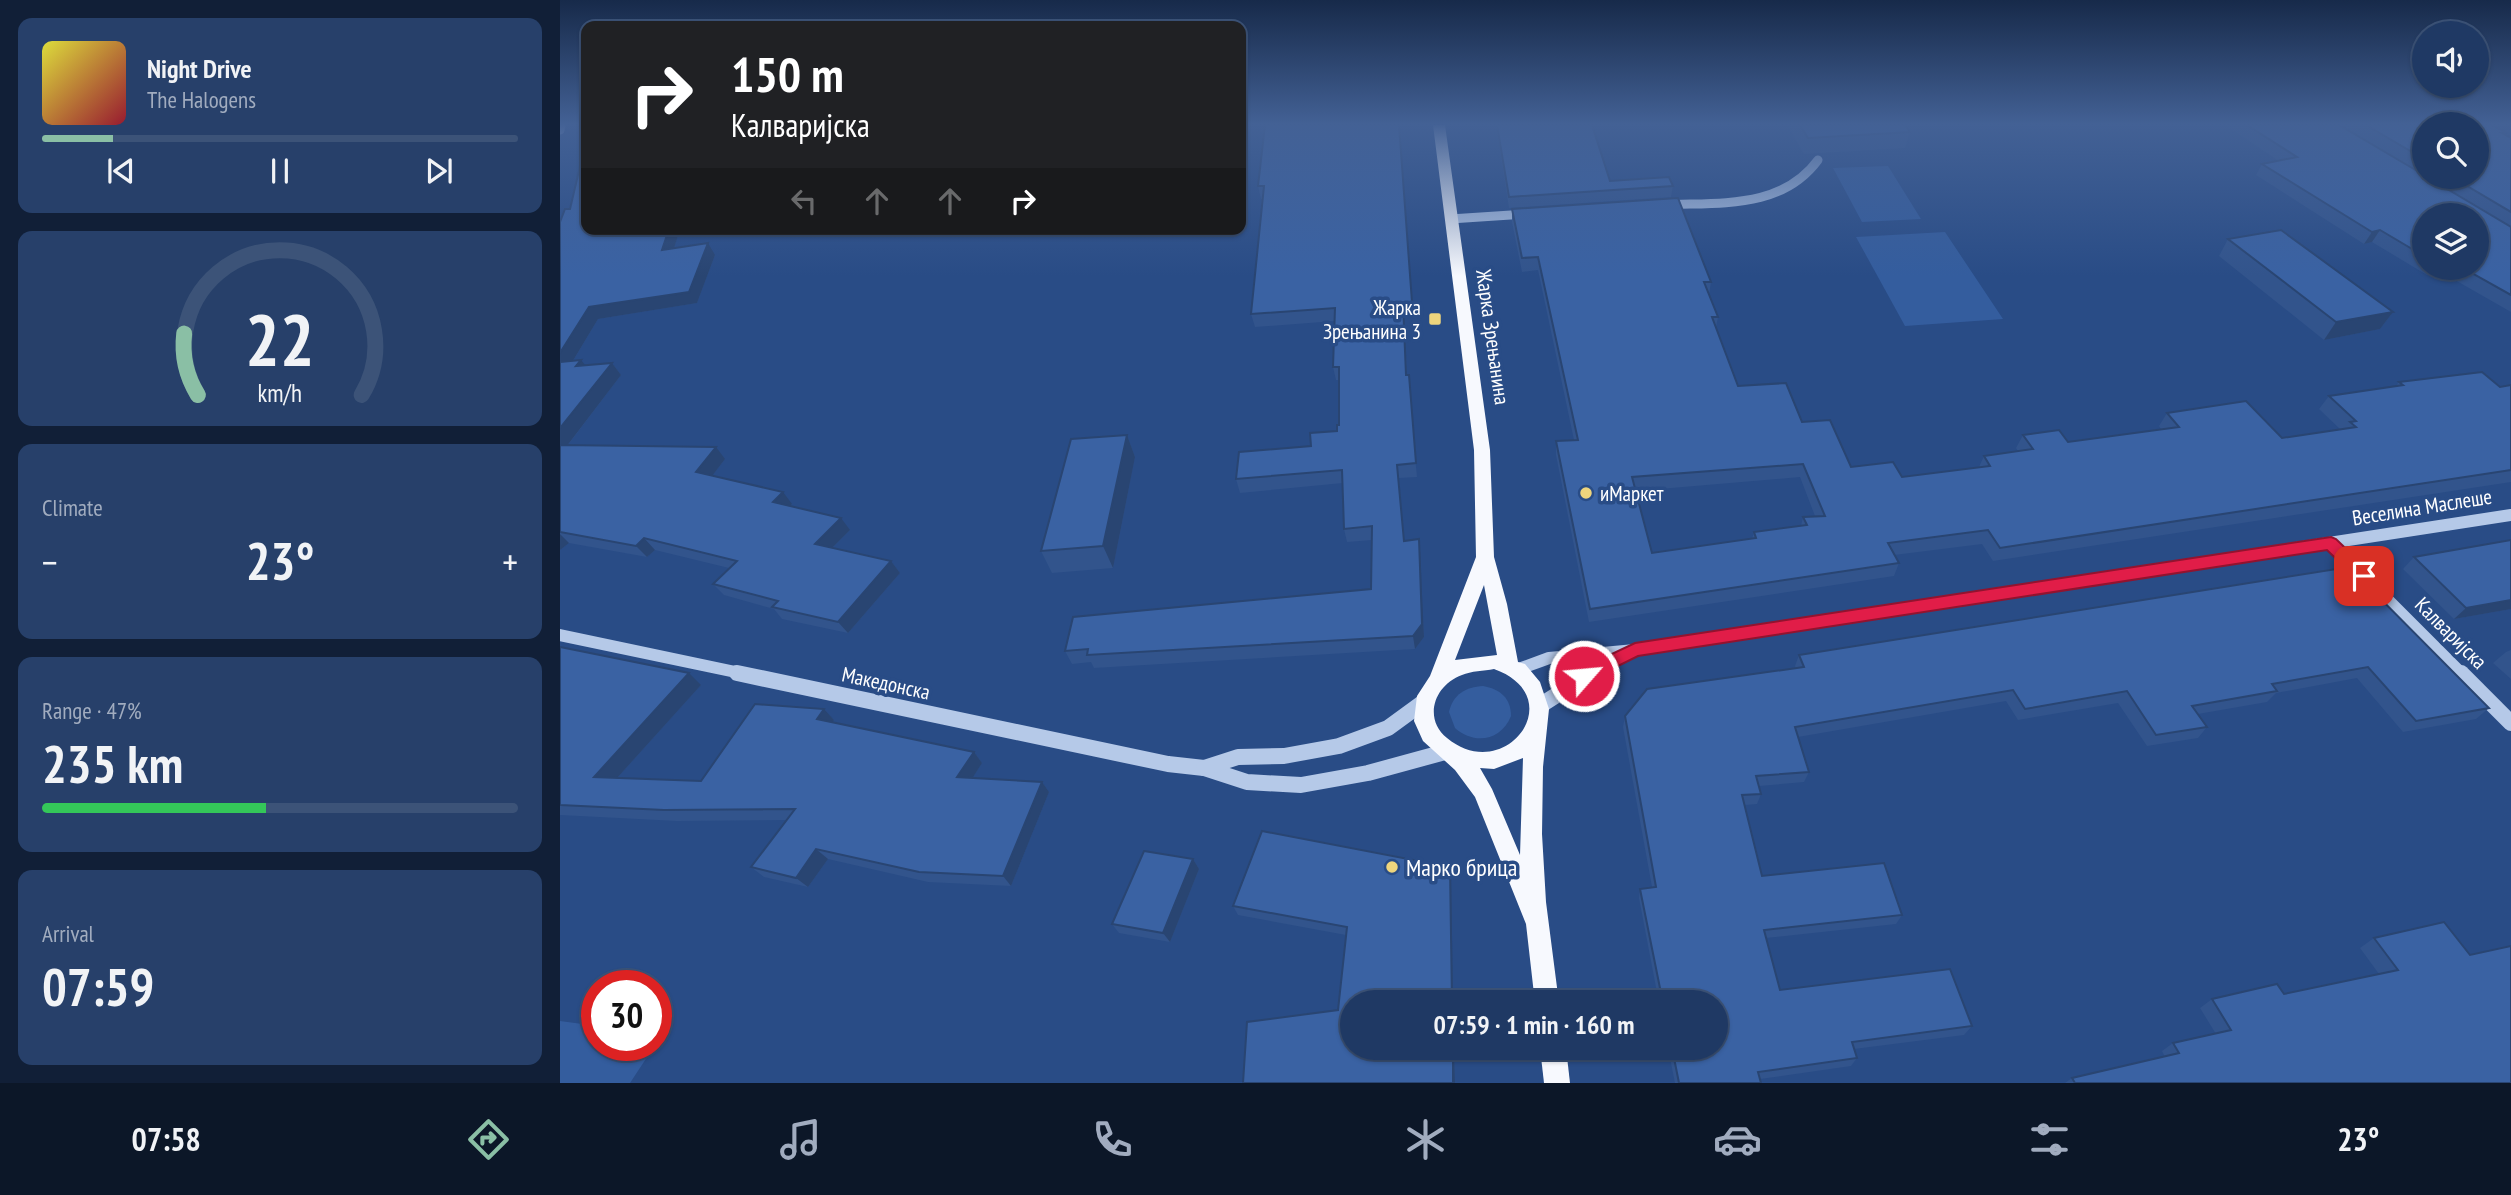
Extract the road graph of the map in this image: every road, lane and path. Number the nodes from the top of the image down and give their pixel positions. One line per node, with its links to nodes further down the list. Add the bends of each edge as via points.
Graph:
1 (1445, 176): 5 (main road, Жарка Зрењанина)
2 (1805, 176): 3 (street, via 1769,198)
3 (1647, 206)
4 (1539, 213): 5 (street)
5 (1450, 219): 8 (main road, Жарка Зрењанина, via 1482,450)
6 (2511, 514): 7 (street, Веселина Маслеше)
7 (2331, 543): 10 (street, Веселина Маслеше); 15 (street, Калваријска)
8 (1485, 557): 11 (main road, Жарка Зрењанина); 12 (main road, Жарка Зрењанина)
9 (560, 635): 18 (street, Македонска)
10 (1635, 650): 11 (street, Веселина Маслеше, via 1549,658); 14 (street, Веселина Маслеше)
11 (1512, 668): 12 (main road, via 1479,662); 14 (main road, via 1528,679)
12 (1438, 680): 13 (main road, Жарка Зрењанина)
13 (1425, 701): 17 (main road, via 1426,729 1433,742); 18 (street, Македонска, via 1388,728 1339,746 1283,756 1238,757)
14 (1541, 705): 16 (main road)
15 (2511, 723)
16 (1537, 730): 17 (main road, via 1512,755 1494,761 1475,762); 19 (main road, via 1530,776)
17 (1451, 755): 18 (street, Македонска, via 1301,785 1247,782); 19 (main road, via 1479,785)
18 (1204, 768)
19 (1536, 924): 20 (main road)
20 (1545, 990)
21 (1554, 1060): 22 (main road)
22 (1557, 1083)

